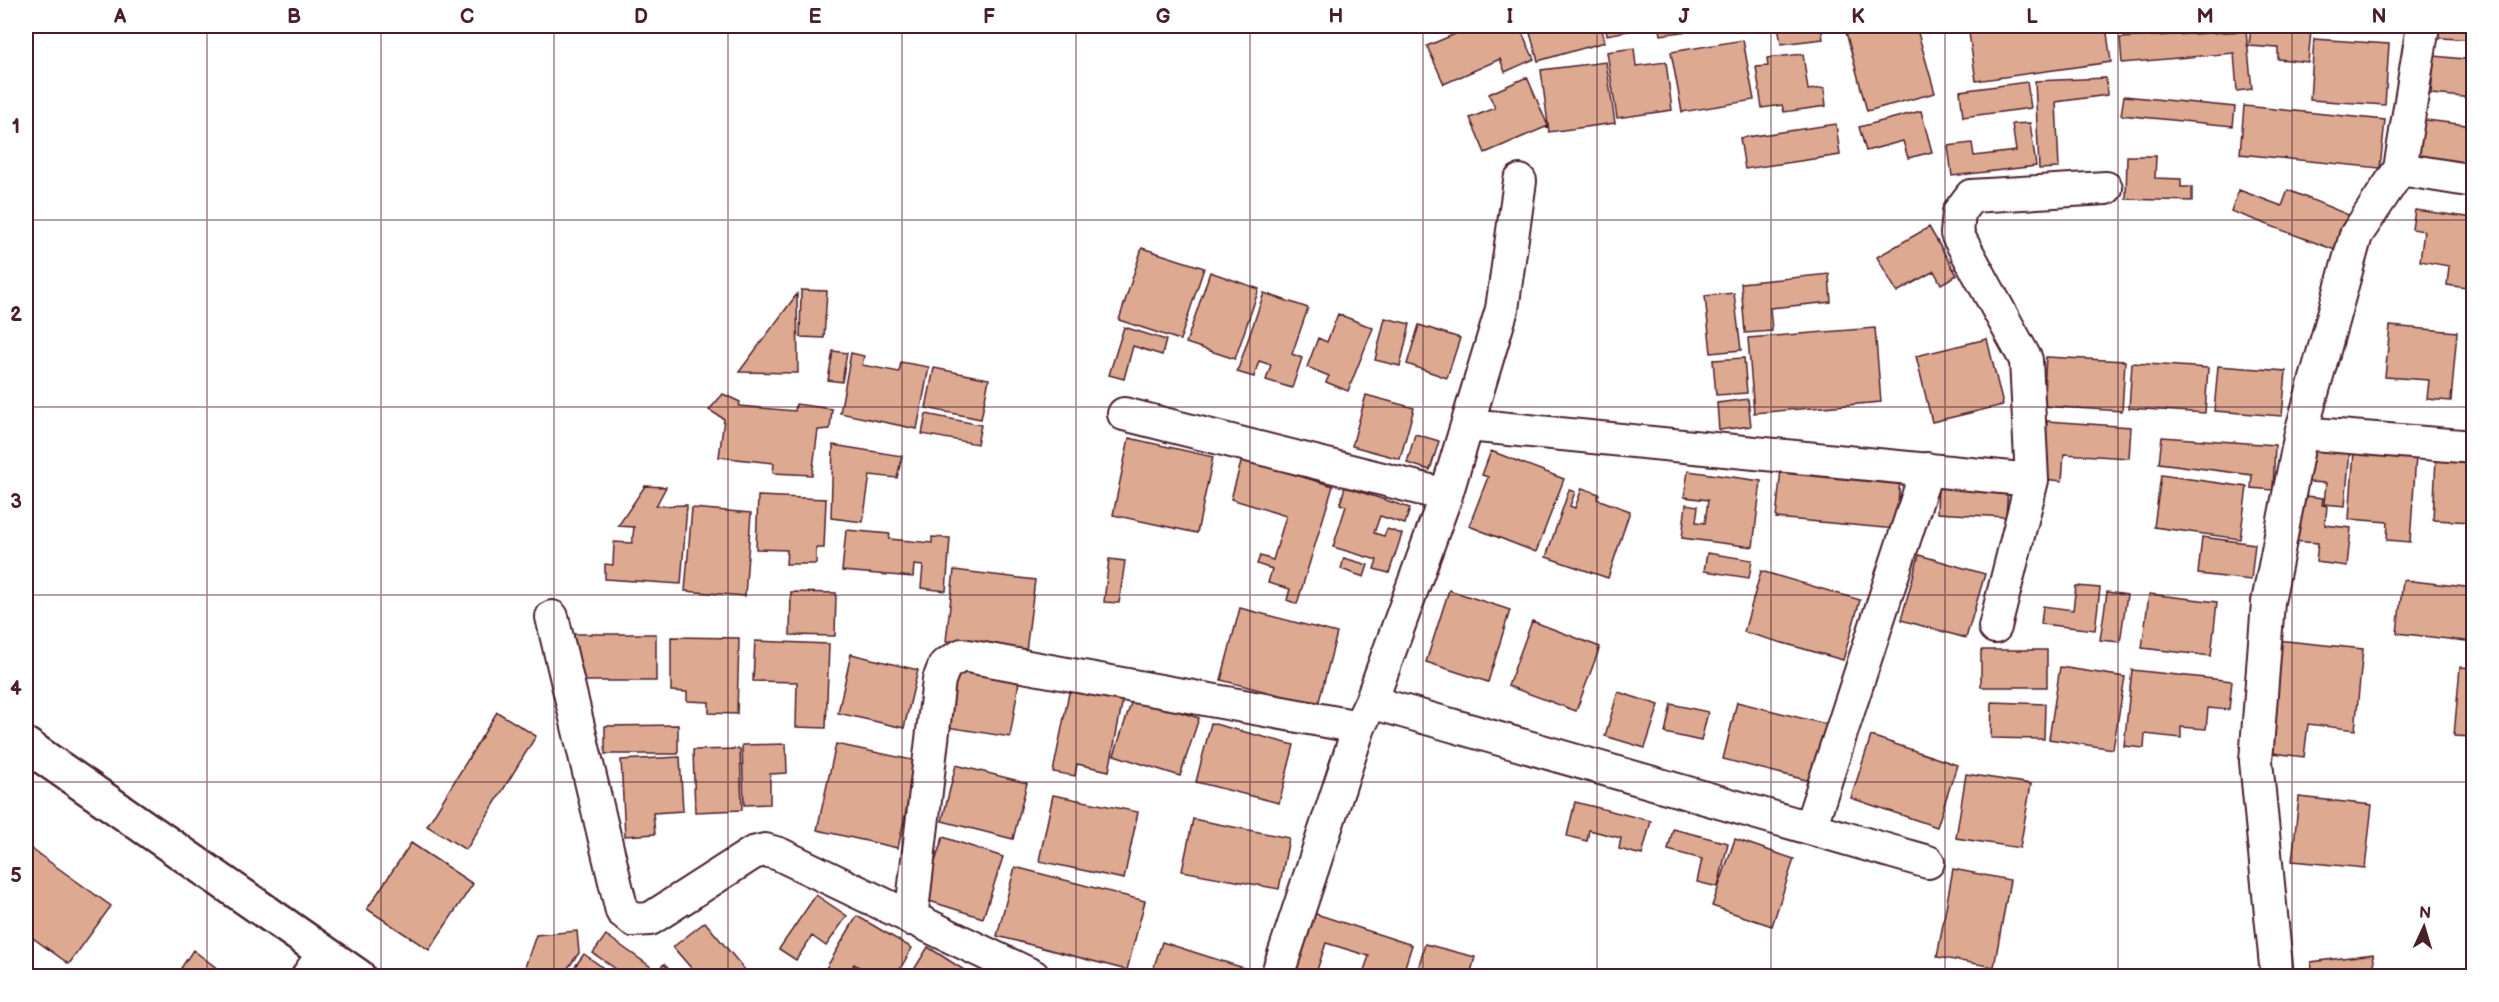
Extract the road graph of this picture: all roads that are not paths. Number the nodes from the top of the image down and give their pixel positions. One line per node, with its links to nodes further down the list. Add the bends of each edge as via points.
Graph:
1 (2423, 26): 2 (street)
2 (2400, 169): 4 (street); 8 (street, via 2356,235)
3 (1520, 181): 7 (street, via 1502,309)
4 (2474, 181)
5 (2106, 188): 11 (street, via 1971,196 1959,212 1957,234 2026,360)
6 (1124, 414): 12 (street)
7 (1468, 425): 10 (street); 12 (street)
8 (2301, 433): 9 (street); 24 (street, via 2268,602 2256,761)
9 (2474, 447)
10 (1927, 469): 11 (street); 17 (street)
11 (2032, 480): 14 (street)
12 (1446, 495): 15 (street)
13 (552, 618): 19 (street, via 622,911 633,920 650,919 753,853 765,850)
14 (1995, 627)
15 (1365, 715): 17 (street); 19 (street, via 962,655 945,665 939,680); 23 (street)
16 (26, 745): 20 (main road)
17 (1810, 828): 18 (street)
18 (1928, 862)
19 (911, 919): 22 (street)
20 (316, 965): 21 (main road)
21 (358, 976)
22 (1033, 976)
23 (1277, 976)
24 (2277, 976)

